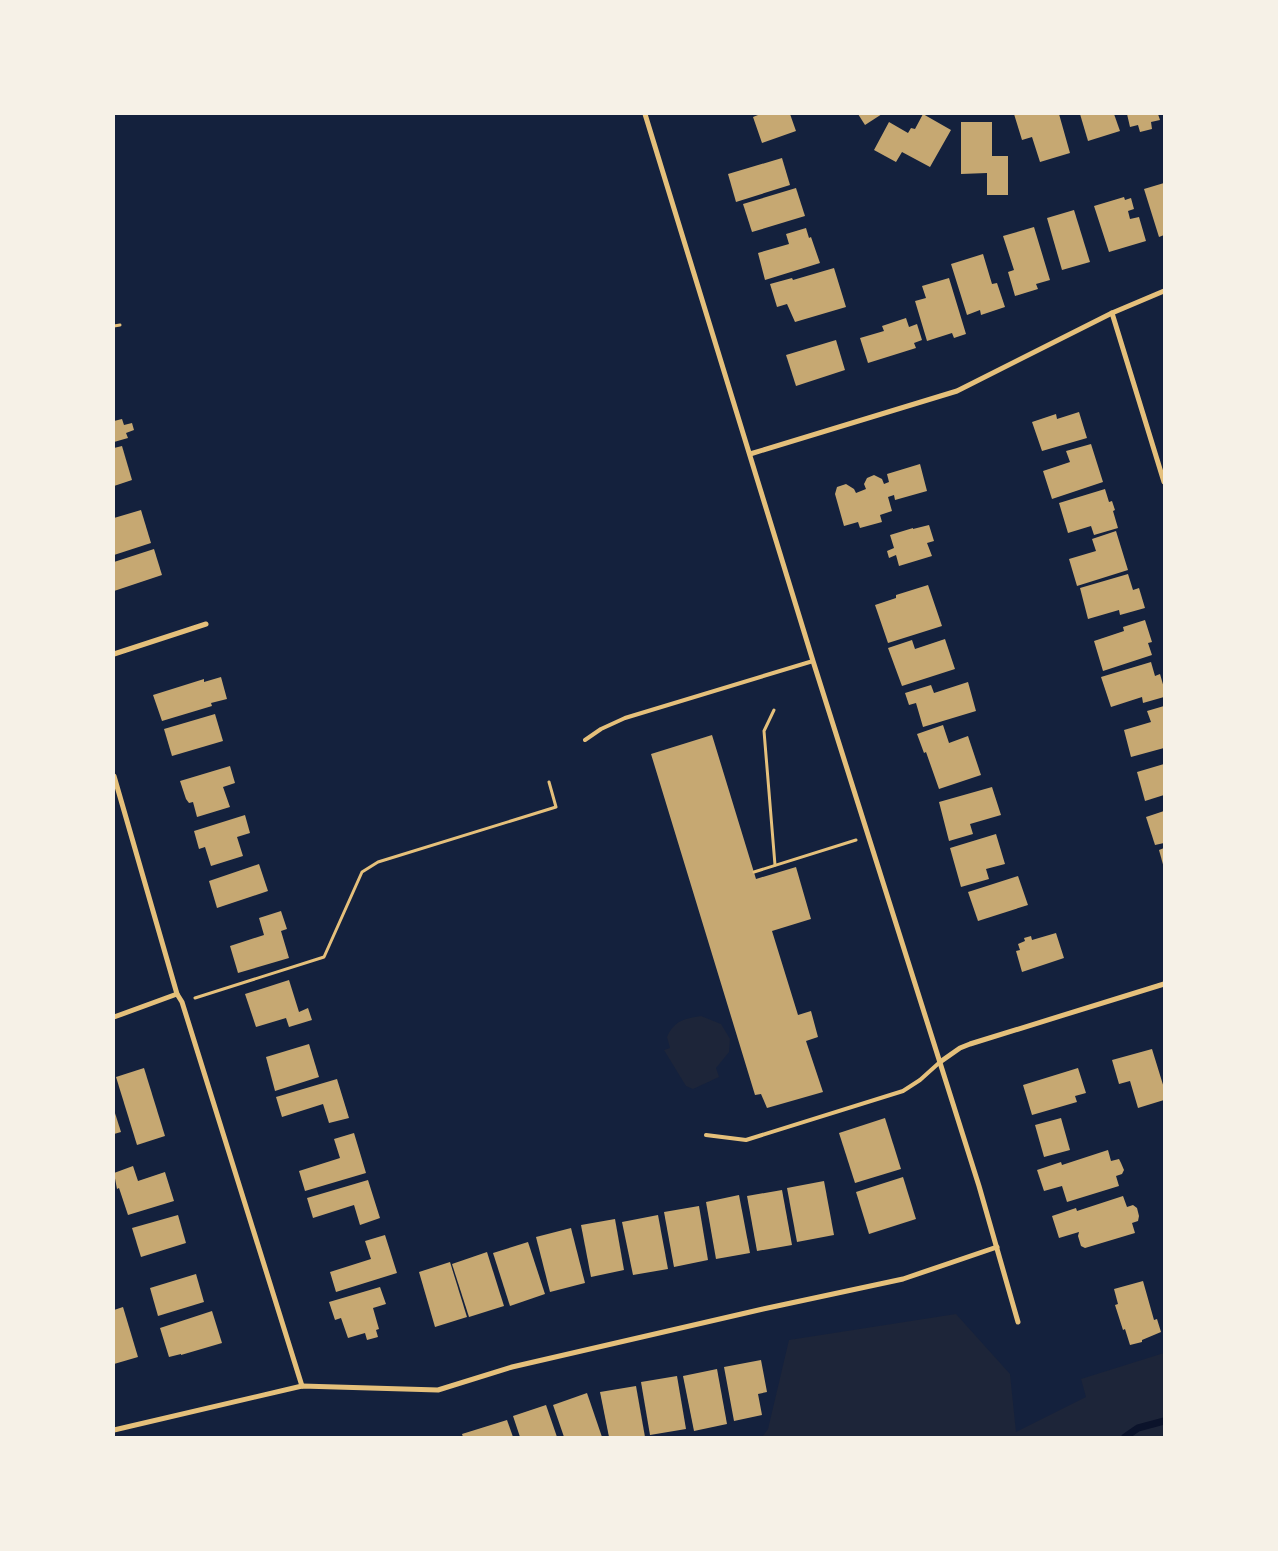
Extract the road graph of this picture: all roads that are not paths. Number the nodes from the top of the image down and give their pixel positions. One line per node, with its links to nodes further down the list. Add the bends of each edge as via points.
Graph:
1 (645, 114): 4 (street)
2 (1164, 291): 3 (street)
3 (1112, 313): 4 (street, via 957,391); 5 (street)
4 (750, 454): 8 (street)
5 (1164, 482)
6 (206, 624): 7 (street)
7 (114, 654)
8 (814, 661): 9 (lane, via 625,718); 14 (street)
9 (585, 740)
10 (114, 776): 12 (street)
11 (1164, 984): 14 (street, via 970,1044)
12 (177, 994): 13 (street); 18 (street)
13 (114, 1017)
14 (940, 1062): 15 (lane, via 903,1091 746,1140); 16 (street)
15 (706, 1135)
16 (997, 1247): 17 (street); 18 (street, via 903,1279 512,1367 438,1390)
17 (1018, 1322)
18 (302, 1386): 19 (street)
19 (114, 1430)

